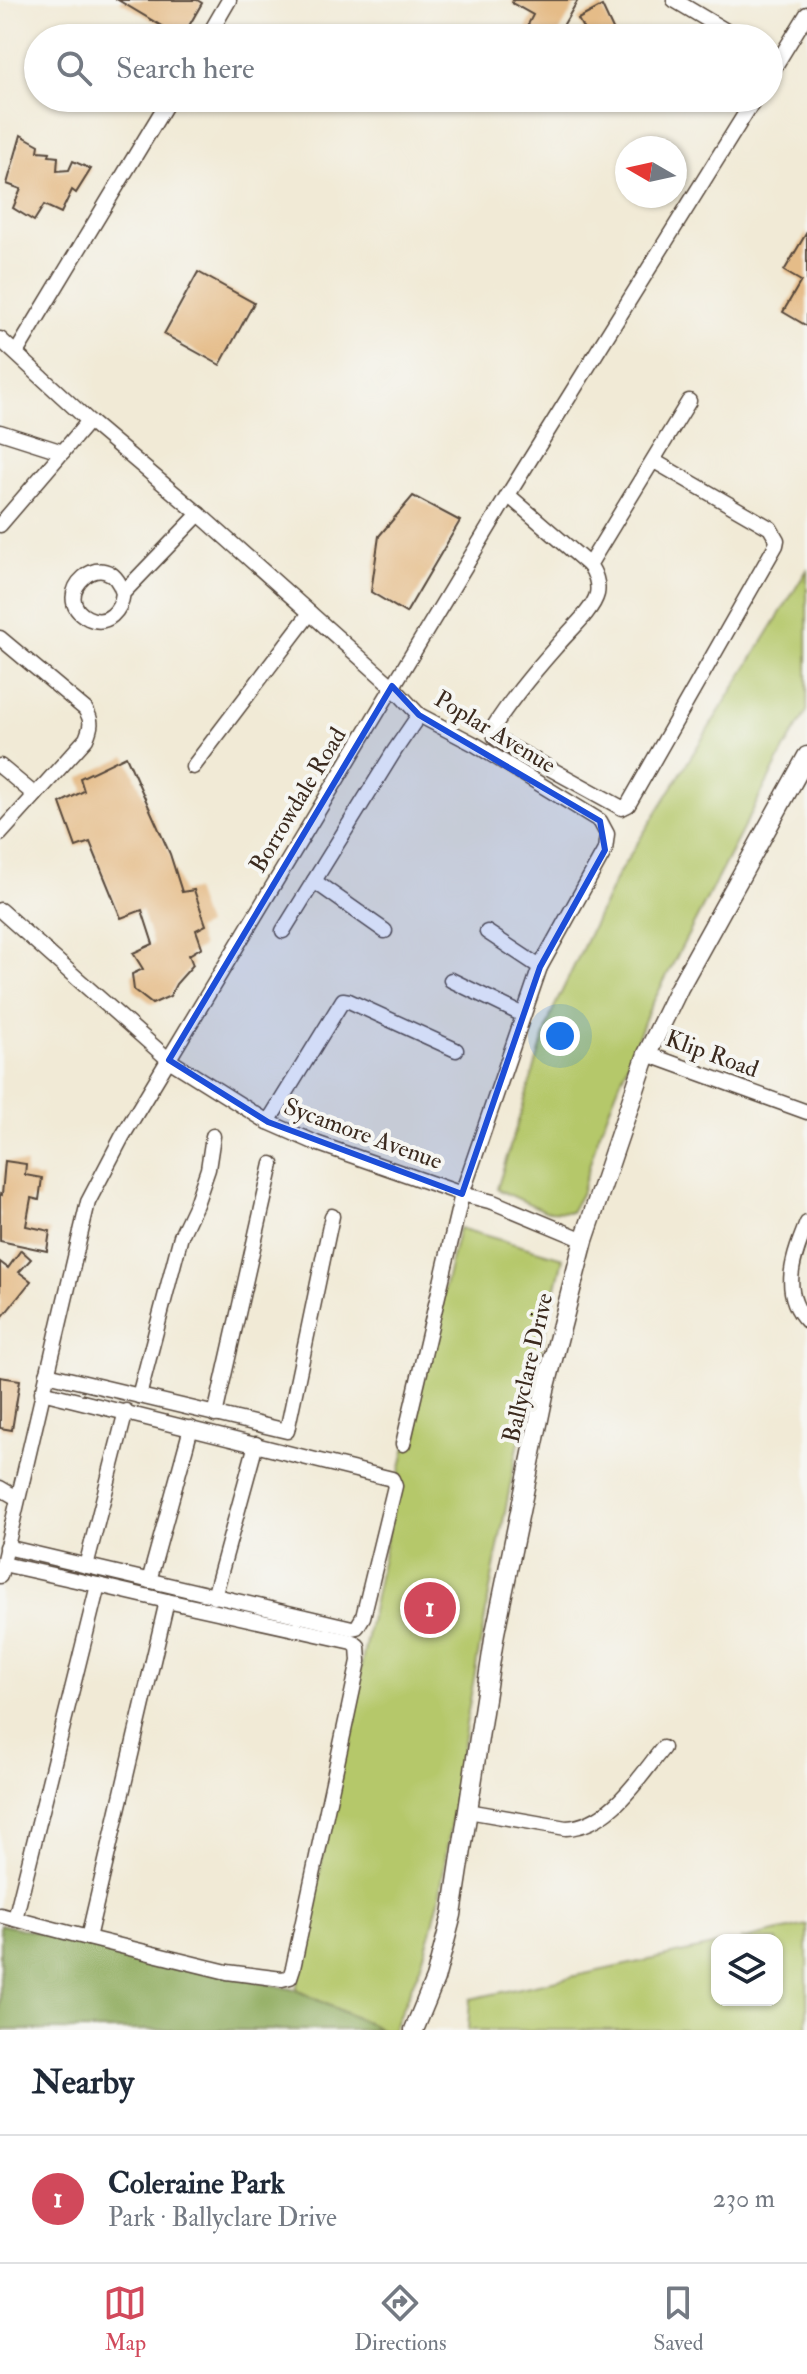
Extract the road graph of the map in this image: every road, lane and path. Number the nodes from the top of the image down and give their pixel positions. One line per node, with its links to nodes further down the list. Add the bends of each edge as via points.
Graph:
1 (229, 0): 4 (street)
2 (674, 0): 5 (street)
3 (807, 14): 6 (street)
4 (215, 24)
5 (714, 24)
6 (783, 46)
7 (162, 112): 10 (street)
8 (746, 112): 16 (street, Borrowdale Road)
9 (0, 339): 10 (street, Poplar Avenue)
10 (16, 353): 12 (street, Poplar Avenue)
11 (689, 401): 15 (street)
12 (89, 421): 14 (street); 17 (street, Poplar Avenue)
13 (0, 432): 14 (street)
14 (63, 452): 18 (street)
15 (654, 461): 19 (street); 19 (street, via 770,528 777,540 622,808 500,741 493,728 592,604 597,585)
16 (508, 495): 19 (street); 23 (street, Borrowdale Road)
17 (199, 514): 20 (street); 21 (street, Poplar Avenue)
18 (0, 525)
19 (589, 565)
20 (123, 593)
21 (310, 613): 23 (street, Poplar Avenue); 27 (street)
22 (0, 638): 28 (street, via 85,709 92,725 86,739)
23 (392, 686): 24 (street, Poplar Avenue); 40 (street, Borrowdale Road)
24 (419, 715): 30 (street); 35 (street, Poplar Avenue, via 600,821 607,834 605,850)
25 (807, 756): 39 (street, Ballyclare Drive)
26 (0, 766): 28 (street)
27 (193, 767)
28 (35, 795): 29 (street)
29 (0, 834)
30 (314, 881): 32 (street); 33 (street)
31 (0, 910): 40 (street, Sycamore Avenue)
32 (283, 931)
33 (385, 931)
34 (487, 932): 35 (street)
35 (540, 967): 37 (street, Poplar Avenue)
36 (451, 980): 37 (street)
37 (523, 1015): 45 (street, Poplar Avenue)
38 (456, 1050): 42 (street, via 343,1000)
39 (647, 1054): 41 (street, Klip Road); 48 (street, Ballyclare Drive)
40 (169, 1060): 42 (street, Sycamore Avenue); 50 (street, Borrowdale Road, via 88,1202)
41 (807, 1112)
42 (268, 1122): 45 (street, Sycamore Avenue)
43 (213, 1136): 52 (street, via 208,1169 181,1236)
44 (272, 1164): 54 (street)
45 (462, 1194): 48 (street, Sycamore Avenue); 57 (street, Poplar Avenue)
46 (332, 1216): 54 (street, via 288,1430)
47 (807, 1223): 49 (street, via 791,1271 791,1292)
48 (584, 1240): 68 (street, Ballyclare Drive, via 545,1390 495,1633)
49 (807, 1321)
50 (47, 1374): 51 (street, Borrowdale Road); 52 (street)
51 (42, 1392): 53 (street); 59 (street, Borrowdale Road)
52 (139, 1396): 54 (street)
53 (126, 1411): 55 (street); 61 (street)
54 (215, 1415)
55 (191, 1428): 56 (street); 63 (street)
56 (256, 1444): 65 (street); 65 (street, via 394,1480 363,1617 352,1628)
57 (403, 1444)
58 (0, 1488): 59 (street)
59 (17, 1498): 60 (street, Borrowdale Road)
60 (6, 1547): 61 (street); 62 (street, Borrowdale Road)
61 (86, 1566): 63 (street)
62 (1, 1570): 64 (street)
63 (149, 1581): 65 (street)
64 (98, 1585): 66 (street); 69 (street)
65 (214, 1597)
66 (167, 1601): 70 (street); 70 (street, via 358,1646 293,1971 282,1979 227,1972)
67 (663, 1748): 68 (street, via 625,1795 596,1821 580,1827)
68 (468, 1811): 71 (street, Ballyclare Drive, via 452,1915 435,1979)
69 (7, 1917): 70 (street)
70 (88, 1938)
71 (414, 2029)

